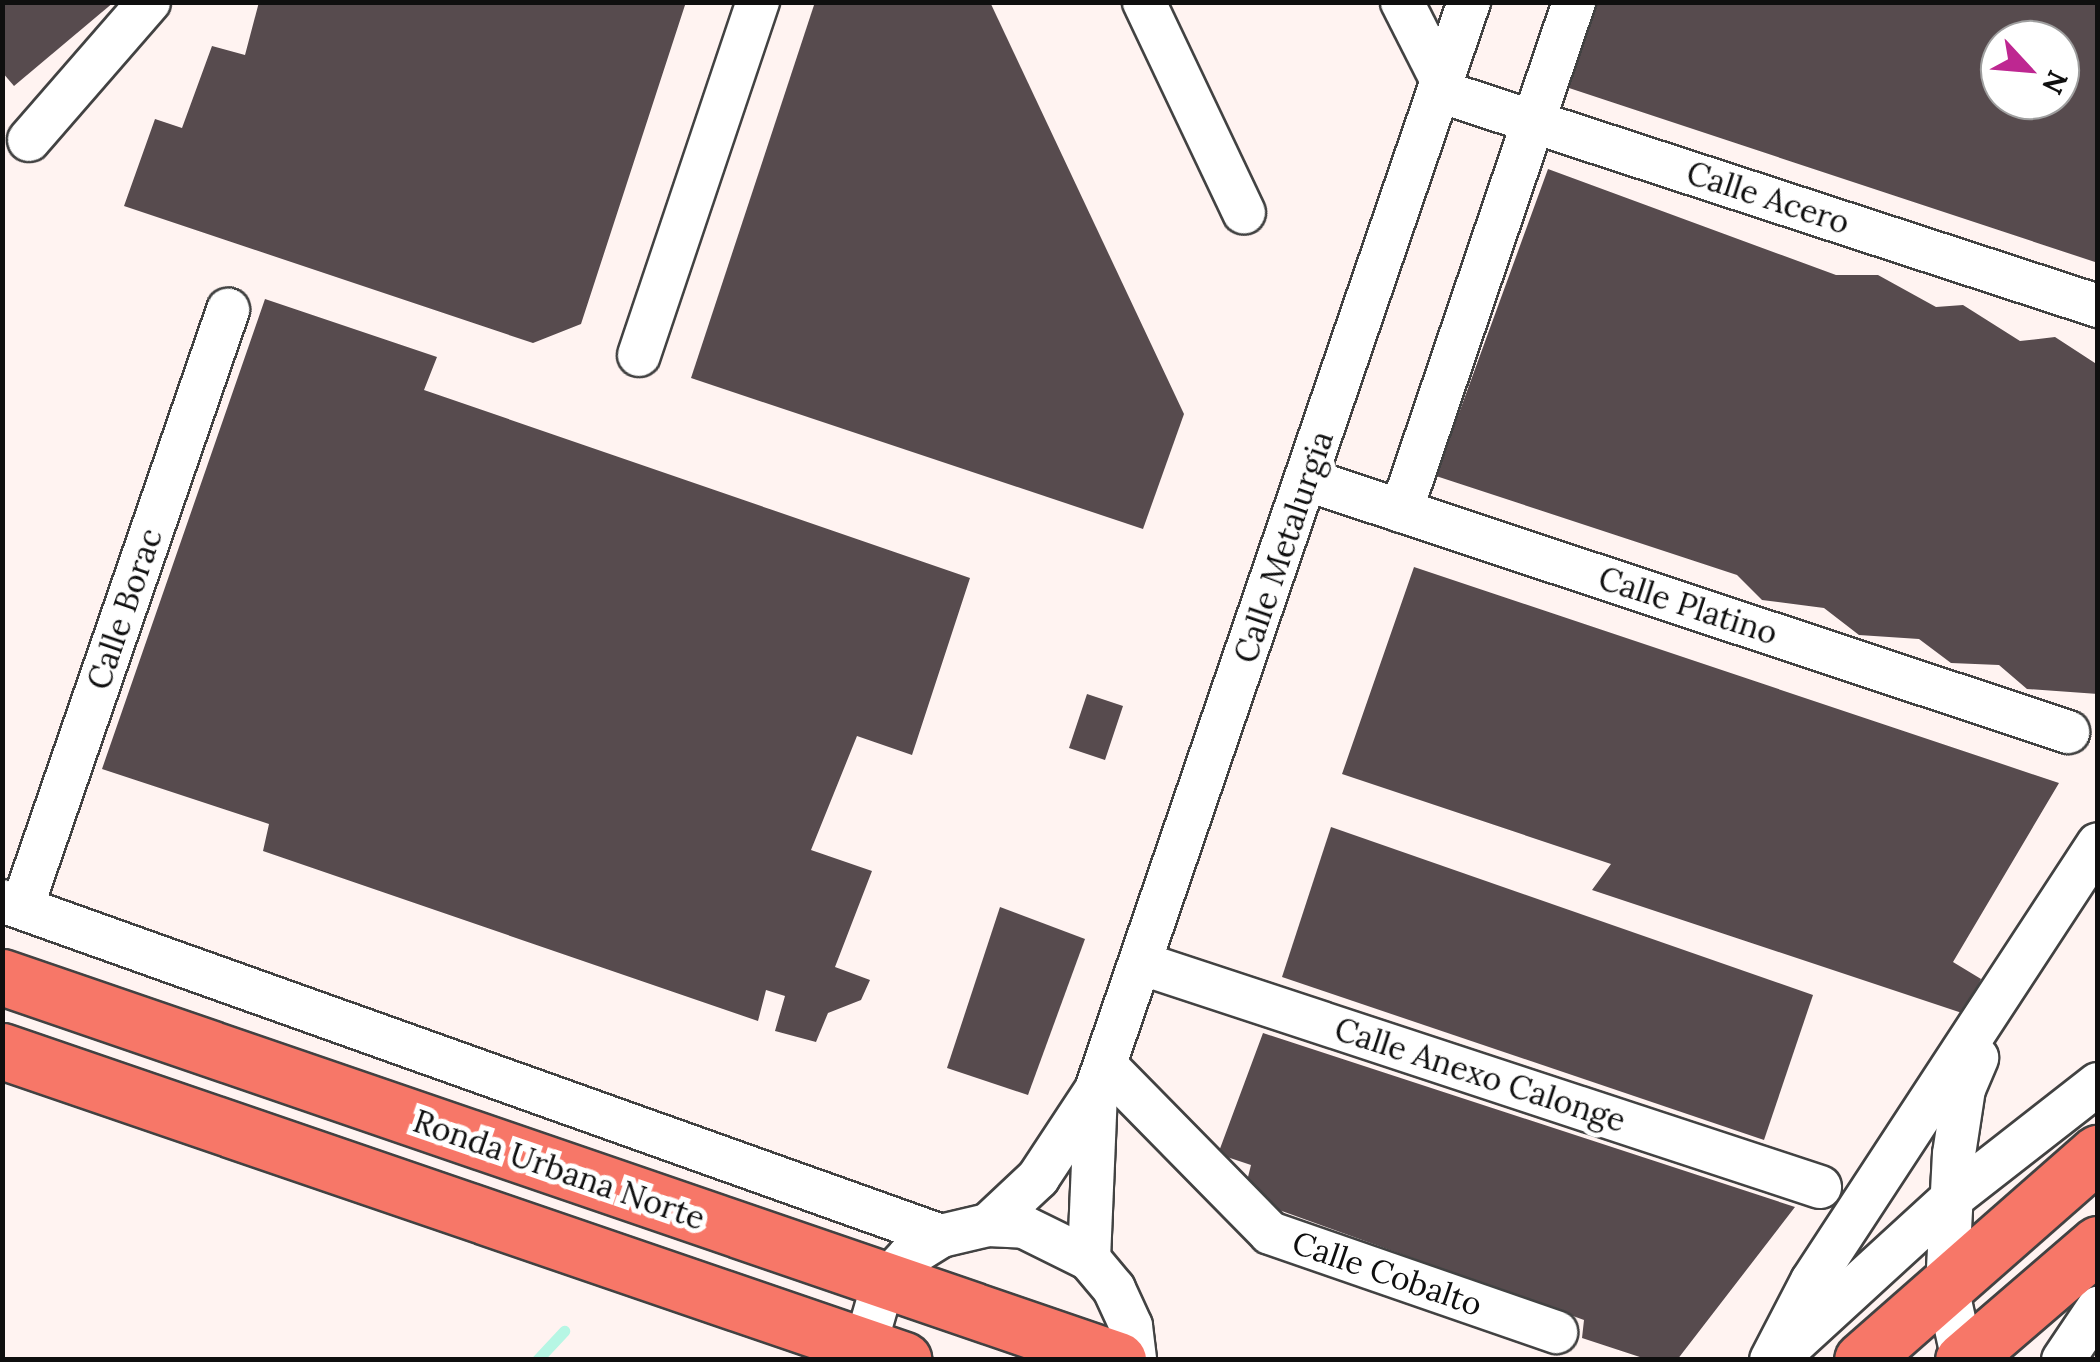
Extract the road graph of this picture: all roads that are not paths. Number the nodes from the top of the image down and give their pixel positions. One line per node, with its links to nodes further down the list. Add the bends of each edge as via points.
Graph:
1 (149, 2): 10 (street)
2 (758, 2): 14 (street)
3 (1144, 2): 11 (street)
4 (1402, 2): 8 (street)
5 (1422, 2): 7 (street, via 1440,15)
6 (1574, 2): 9 (street)
7 (1467, 8): 8 (street, Calle Metalurgia)
8 (1440, 86): 9 (street, Calle Acero); 15 (street, Calle Metalurgia)
9 (1534, 120): 12 (street, Calle Acero); 16 (street)
10 (30, 140)
11 (1244, 213)
12 (2098, 306)
13 (228, 310): 19 (street, Calle Borac)
14 (640, 354)
15 (1308, 480): 16 (street, Calle Platino); 20 (street, Calle Metalurgia)
16 (1401, 511): 17 (street, Calle Platino)
17 (2068, 732)
18 (2093, 873): 22 (street)
19 (12, 904): 30 (street)
20 (1140, 963): 24 (street, Calle Metalurgia); 27 (street, Calle Anexo Calonge)
21 (2, 976): 33 (main road, Ronda Urbana Norte)
22 (2005, 994): 28 (street, via 1964,1089); 40 (street, via 1812,1281)
23 (2, 1051): 37 (main road, Ronda Urbana Norte)
24 (1101, 1078): 29 (street, via 1038,1178); 32 (street); 36 (street, Calle Cobalto, via 1270,1234)
25 (2098, 1084): 28 (street)
26 (2098, 1153): 34 (main road)
27 (1820, 1187)
28 (1952, 1198): 34 (street); 40 (street)
29 (988, 1225): 30 (street); 32 (street, via 1024,1227)
30 (942, 1236): 33 (street)
31 (2098, 1244): 42 (main road)
32 (1089, 1259): 39 (street, via 1114,1289)
33 (884, 1284): 37 (street); 38 (main road, Ronda Urbana Norte)
34 (1947, 1287): 41 (main road); 42 (street)
35 (2098, 1308): 43 (street)
36 (1556, 1332)
37 (875, 1354)
38 (1118, 1360)
39 (1135, 1360)
40 (1775, 1360)
41 (1862, 1360)
42 (1963, 1360)
43 (2063, 1360)

